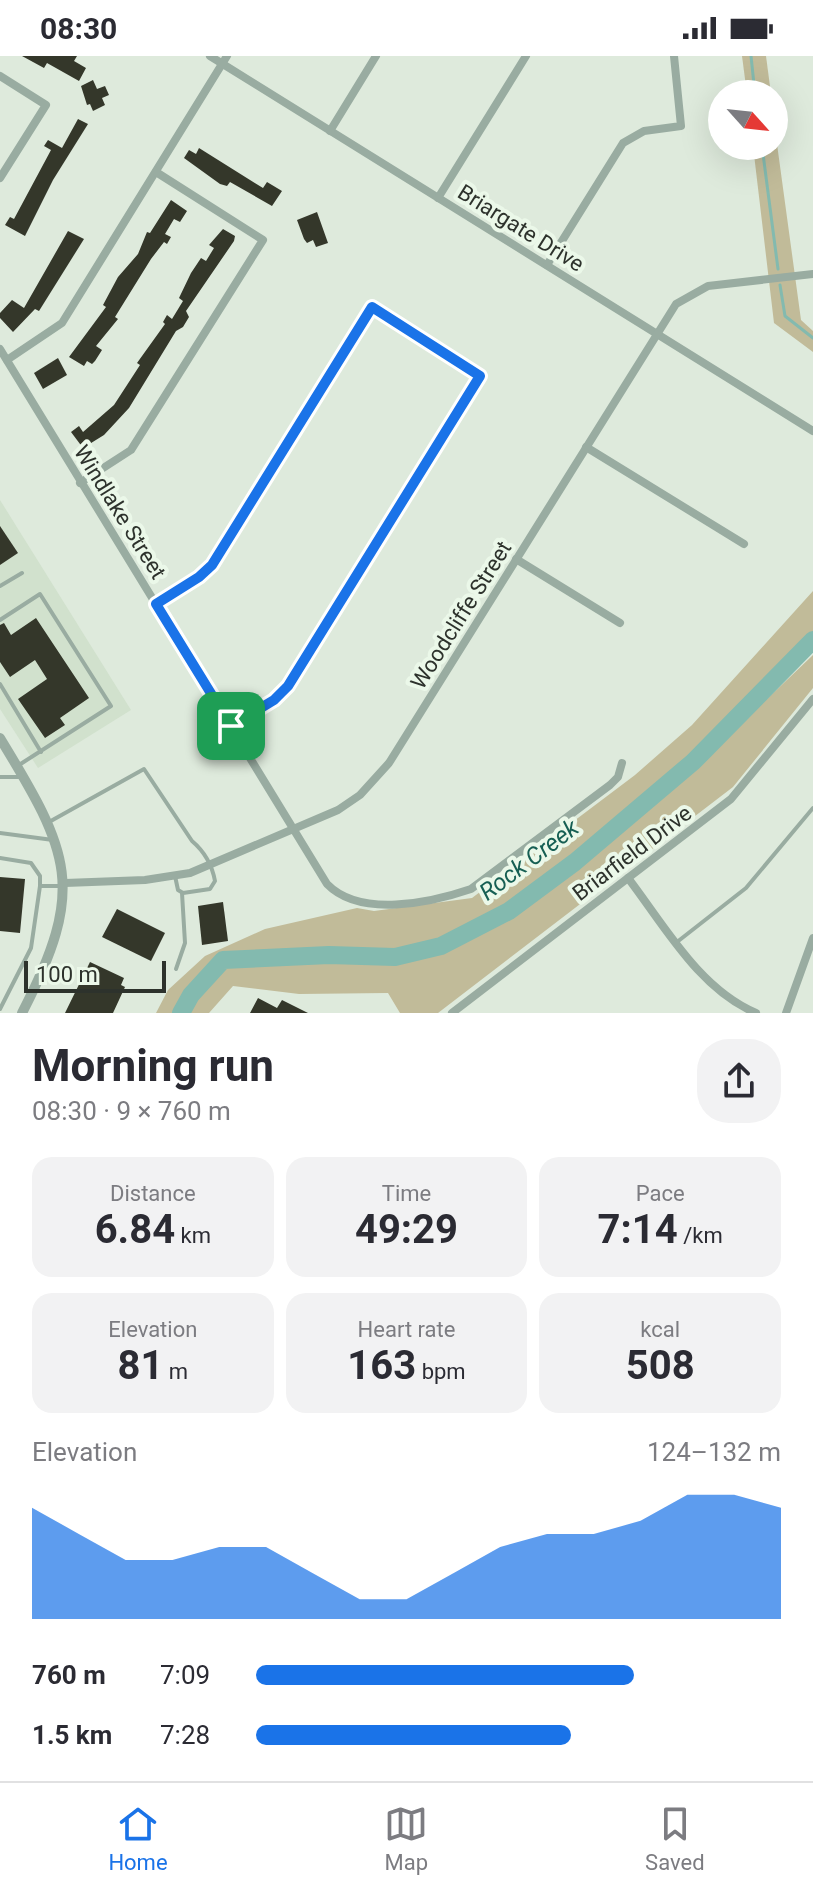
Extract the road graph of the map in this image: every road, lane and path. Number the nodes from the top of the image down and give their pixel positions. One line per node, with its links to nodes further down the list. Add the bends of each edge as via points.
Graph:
1 (210, 56): 5 (street, Briargate Drive)
2 (376, 56): 7 (street)
3 (526, 56): 10 (street)
4 (674, 56): 11 (street, via 681,126 644,131 623,143)
5 (225, 60): 7 (street, Briargate Drive); 8 (street)
6 (0, 76): 9 (street, via 46,105)
7 (330, 131): 10 (street, Briargate Drive)
8 (156, 172): 15 (street, via 62,323); 18 (street, via 263,240 131,450)
9 (0, 178)
10 (438, 198): 11 (street, Briargate Drive)
11 (547, 265): 13 (street, Briargate Drive)
12 (813, 274): 13 (street, Woodcliffe Street, via 696,289 676,304)
13 (657, 334): 16 (street, Briargate Drive); 17 (street, Woodcliffe Street)
14 (0, 349): 15 (street, Windlake Street)
15 (7, 360): 18 (street, Windlake Street)
16 (813, 431)
17 (586, 447): 19 (street); 20 (street, Woodcliffe Street)
18 (80, 483): 23 (street, Windlake Street)
19 (744, 544)
20 (516, 559): 25 (street); 37 (street, Woodcliffe Street, via 381,774 350,802)
21 (22, 573): 22 (lane)
22 (0, 586)
23 (156, 604): 28 (street, Windlake Street); 28 (street, via 212,565 372,307 480,376 288,686)
24 (0, 620): 30 (lane, via 40,594 111,706)
25 (620, 623)
26 (0, 684): 30 (lane)
27 (813, 699): 43 (street, Briarfield Drive, via 731,799)
28 (231, 726): 37 (street, Windlake Street)
29 (0, 738): 32 (street)
30 (41, 752): 32 (lane)
31 (622, 763): 37 (street, Windlake Street, via 610,785 488,878 453,895 369,906 345,899 327,884)
32 (17, 766): 34 (street)
33 (0, 777): 34 (lane)
34 (24, 778): 36 (street)
35 (813, 808): 48 (lane, via 752,881)
36 (49, 822): 39 (street); 41 (lane, via 144,769)
37 (295, 830): 41 (street, Woodcliffe Street)
38 (0, 833): 39 (lane)
39 (56, 840): 44 (street)
40 (0, 858): 45 (lane, via 31,863)
41 (211, 865): 42 (street, Woodcliffe Street); 46 (lane, via 212,888)
42 (175, 876): 44 (street, Woodcliffe Street); 46 (lane)
43 (628, 878): 48 (street); 52 (street, Briarfield Drive)
44 (65, 883): 45 (lane); 51 (street, via 55,942)
45 (40, 886): 50 (lane, via 31,948)
46 (182, 893): 49 (lane, via 185,943)
47 (813, 938): 54 (street)
48 (677, 942): 53 (street, via 718,989)
49 (176, 969)
50 (0, 1009)
51 (22, 1013)
52 (452, 1013)
53 (756, 1013)
54 (786, 1013)

